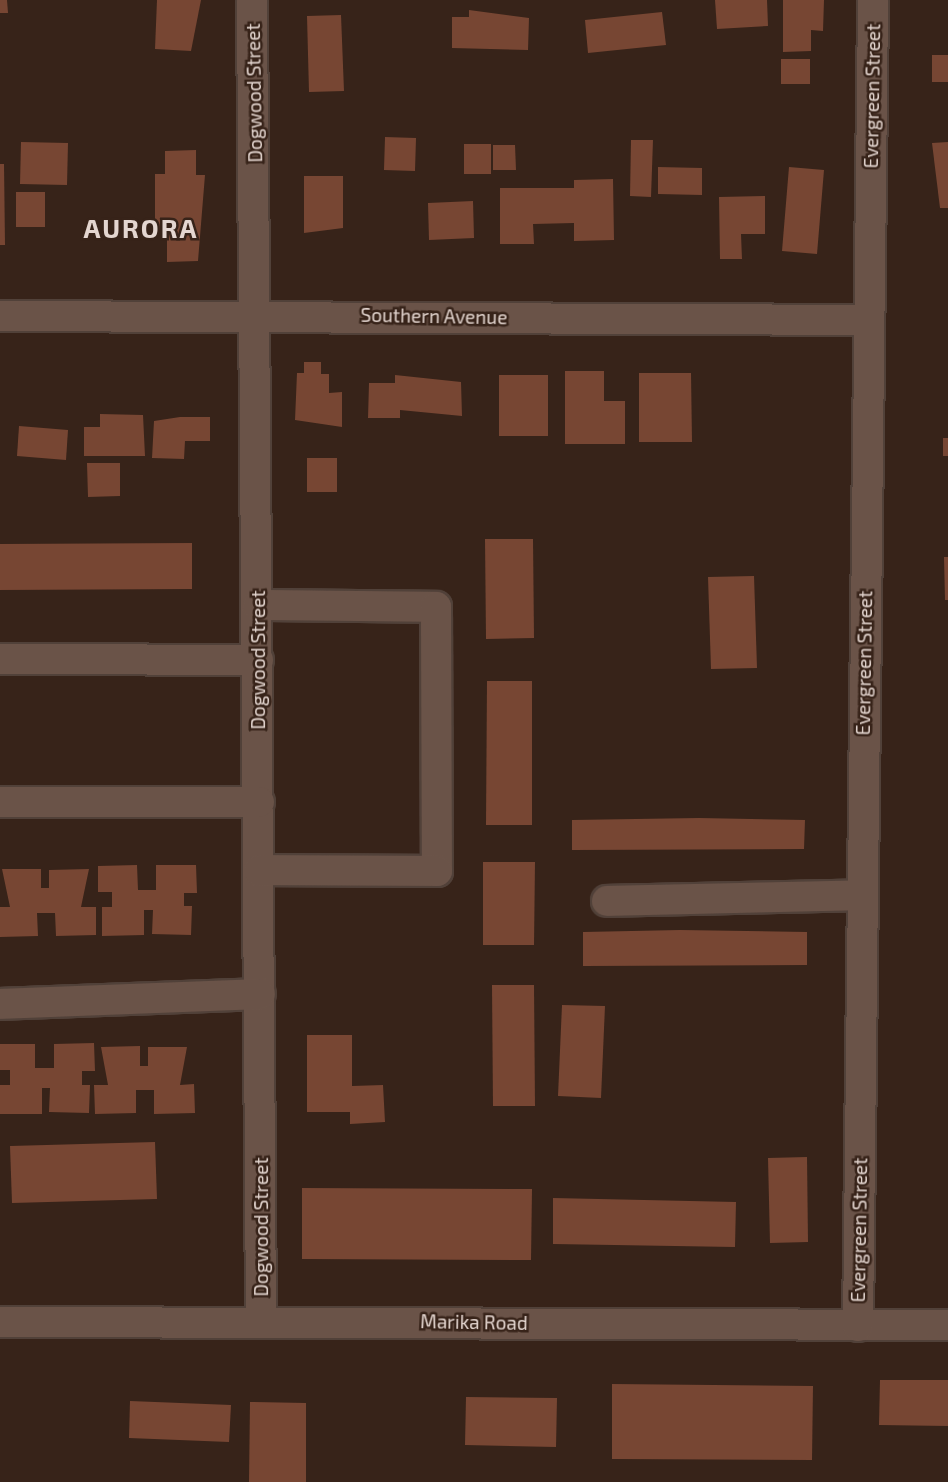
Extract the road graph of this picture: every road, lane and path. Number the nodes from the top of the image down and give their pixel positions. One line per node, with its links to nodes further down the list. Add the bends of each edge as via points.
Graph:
1 (252, 0): 3 (street, Dogwood Street)
2 (873, 0): 5 (street, Evergreen Street)
3 (257, 314): 4 (street, Southern Avenue); 5 (street, Southern Avenue); 6 (street, Dogwood Street)
4 (0, 316)
5 (868, 320): 12 (street, Evergreen Street)
6 (258, 605): 8 (street, Dogwood Street); 11 (street, via 436,607 438,871)
7 (0, 659): 8 (street)
8 (258, 660): 10 (street, Dogwood Street)
9 (0, 802): 10 (street)
10 (259, 802): 11 (street, Dogwood Street)
11 (259, 870): 14 (street, Dogwood Street)
12 (862, 895): 13 (street); 19 (street, Evergreen Street)
13 (607, 901)
14 (260, 994): 15 (street); 16 (street, Dogwood Street)
15 (0, 1004)
16 (261, 1320): 17 (street, Marika Road); 19 (street, Marika Road)
17 (0, 1322)
18 (948, 1325): 19 (street, Marika Road)
19 (858, 1326)

